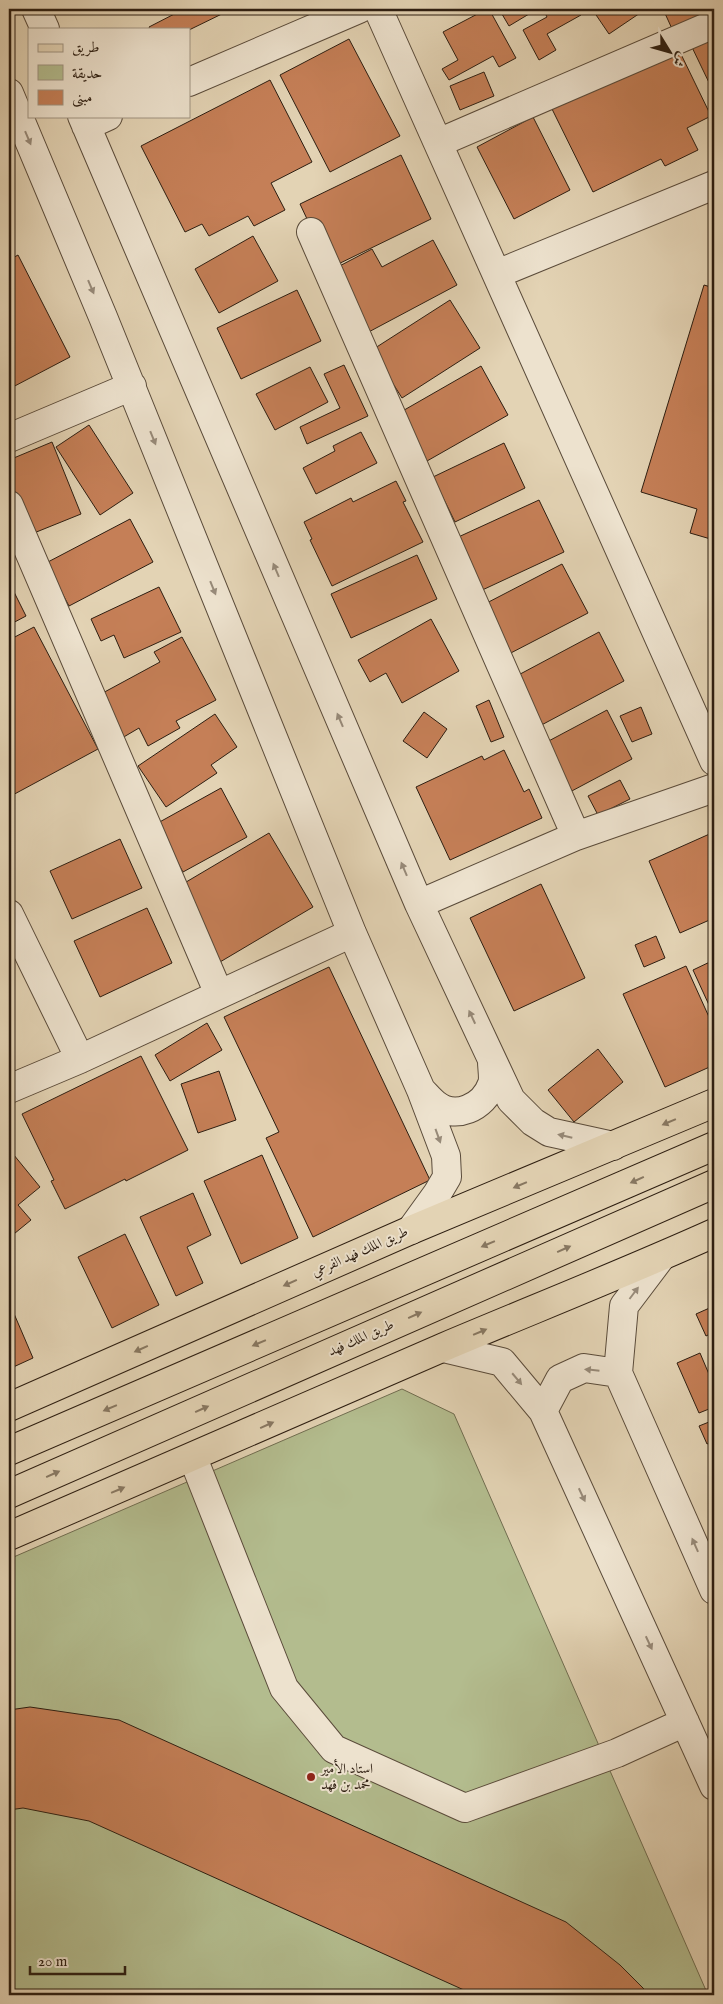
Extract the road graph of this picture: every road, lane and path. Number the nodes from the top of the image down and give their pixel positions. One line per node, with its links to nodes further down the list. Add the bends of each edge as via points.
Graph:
1 (36, 9): 5 (street)
2 (359, 9): 6 (street)
3 (378, 9): 9 (street)
4 (714, 24): 9 (street)
5 (45, 28)
6 (190, 82)
7 (9, 93): 13 (street, one-way to 13)
8 (92, 119): 19 (street, one-way to 8)
9 (438, 143): 12 (street)
10 (714, 185): 12 (street)
11 (311, 232): 18 (street)
12 (497, 274): 16 (street)
13 (132, 386): 14 (street); 21 (street, one-way to 21)
14 (9, 438)
15 (9, 505): 22 (street)
16 (714, 761)
17 (714, 788): 18 (street)
18 (576, 836): 19 (street)
19 (419, 904): 24 (street, one-way to 19)
20 (9, 917): 23 (street)
21 (352, 933): 22 (street); 26 (street)
22 (219, 994): 23 (street)
23 (80, 1059): 25 (street)
24 (492, 1061): 26 (street, via 492,1083 486,1095 475,1106 461,1112 448,1111 436,1105); 28 (street, one-way to 24, via 549,1132 533,1122 511,1100)
25 (9, 1089)
26 (421, 1090): 31 (street, one-way to 31, via 446,1156 447,1177)
27 (714, 1103): 28 (main road, طريق الملك فهد الفرعي, one-way to 28)
28 (613, 1146): 31 (main road, طريق الملك فهد الفرعي, one-way to 31)
29 (714, 1146): 38 (main road, one-way to 38)
30 (714, 1184): 40 (main road, طريق الملك فهد, one-way to 30)
31 (411, 1230): 36 (main road, طريق الملك فهد الفرعي, one-way to 36)
32 (714, 1233): 33 (main road)
33 (661, 1257): 34 (main road, one-way to 33); 35 (street, one-way to 33, via 624,1306)
34 (443, 1348): 37 (street, one-way to 37, via 502,1362); 39 (main road, one-way to 34)
35 (618, 1373): 37 (street, one-way to 37, via 584,1368 560,1379); 42 (street, one-way to 35)
36 (9, 1407)
37 (543, 1411): 43 (street, one-way to 43)
38 (9, 1451)
39 (193, 1458): 41 (main road, one-way to 39); 43 (street, via 284,1688 334,1749 465,1808 617,1754)
40 (9, 1494)
41 (9, 1536)
42 (714, 1590)
43 (685, 1722): 44 (street)
44 (714, 1786)

